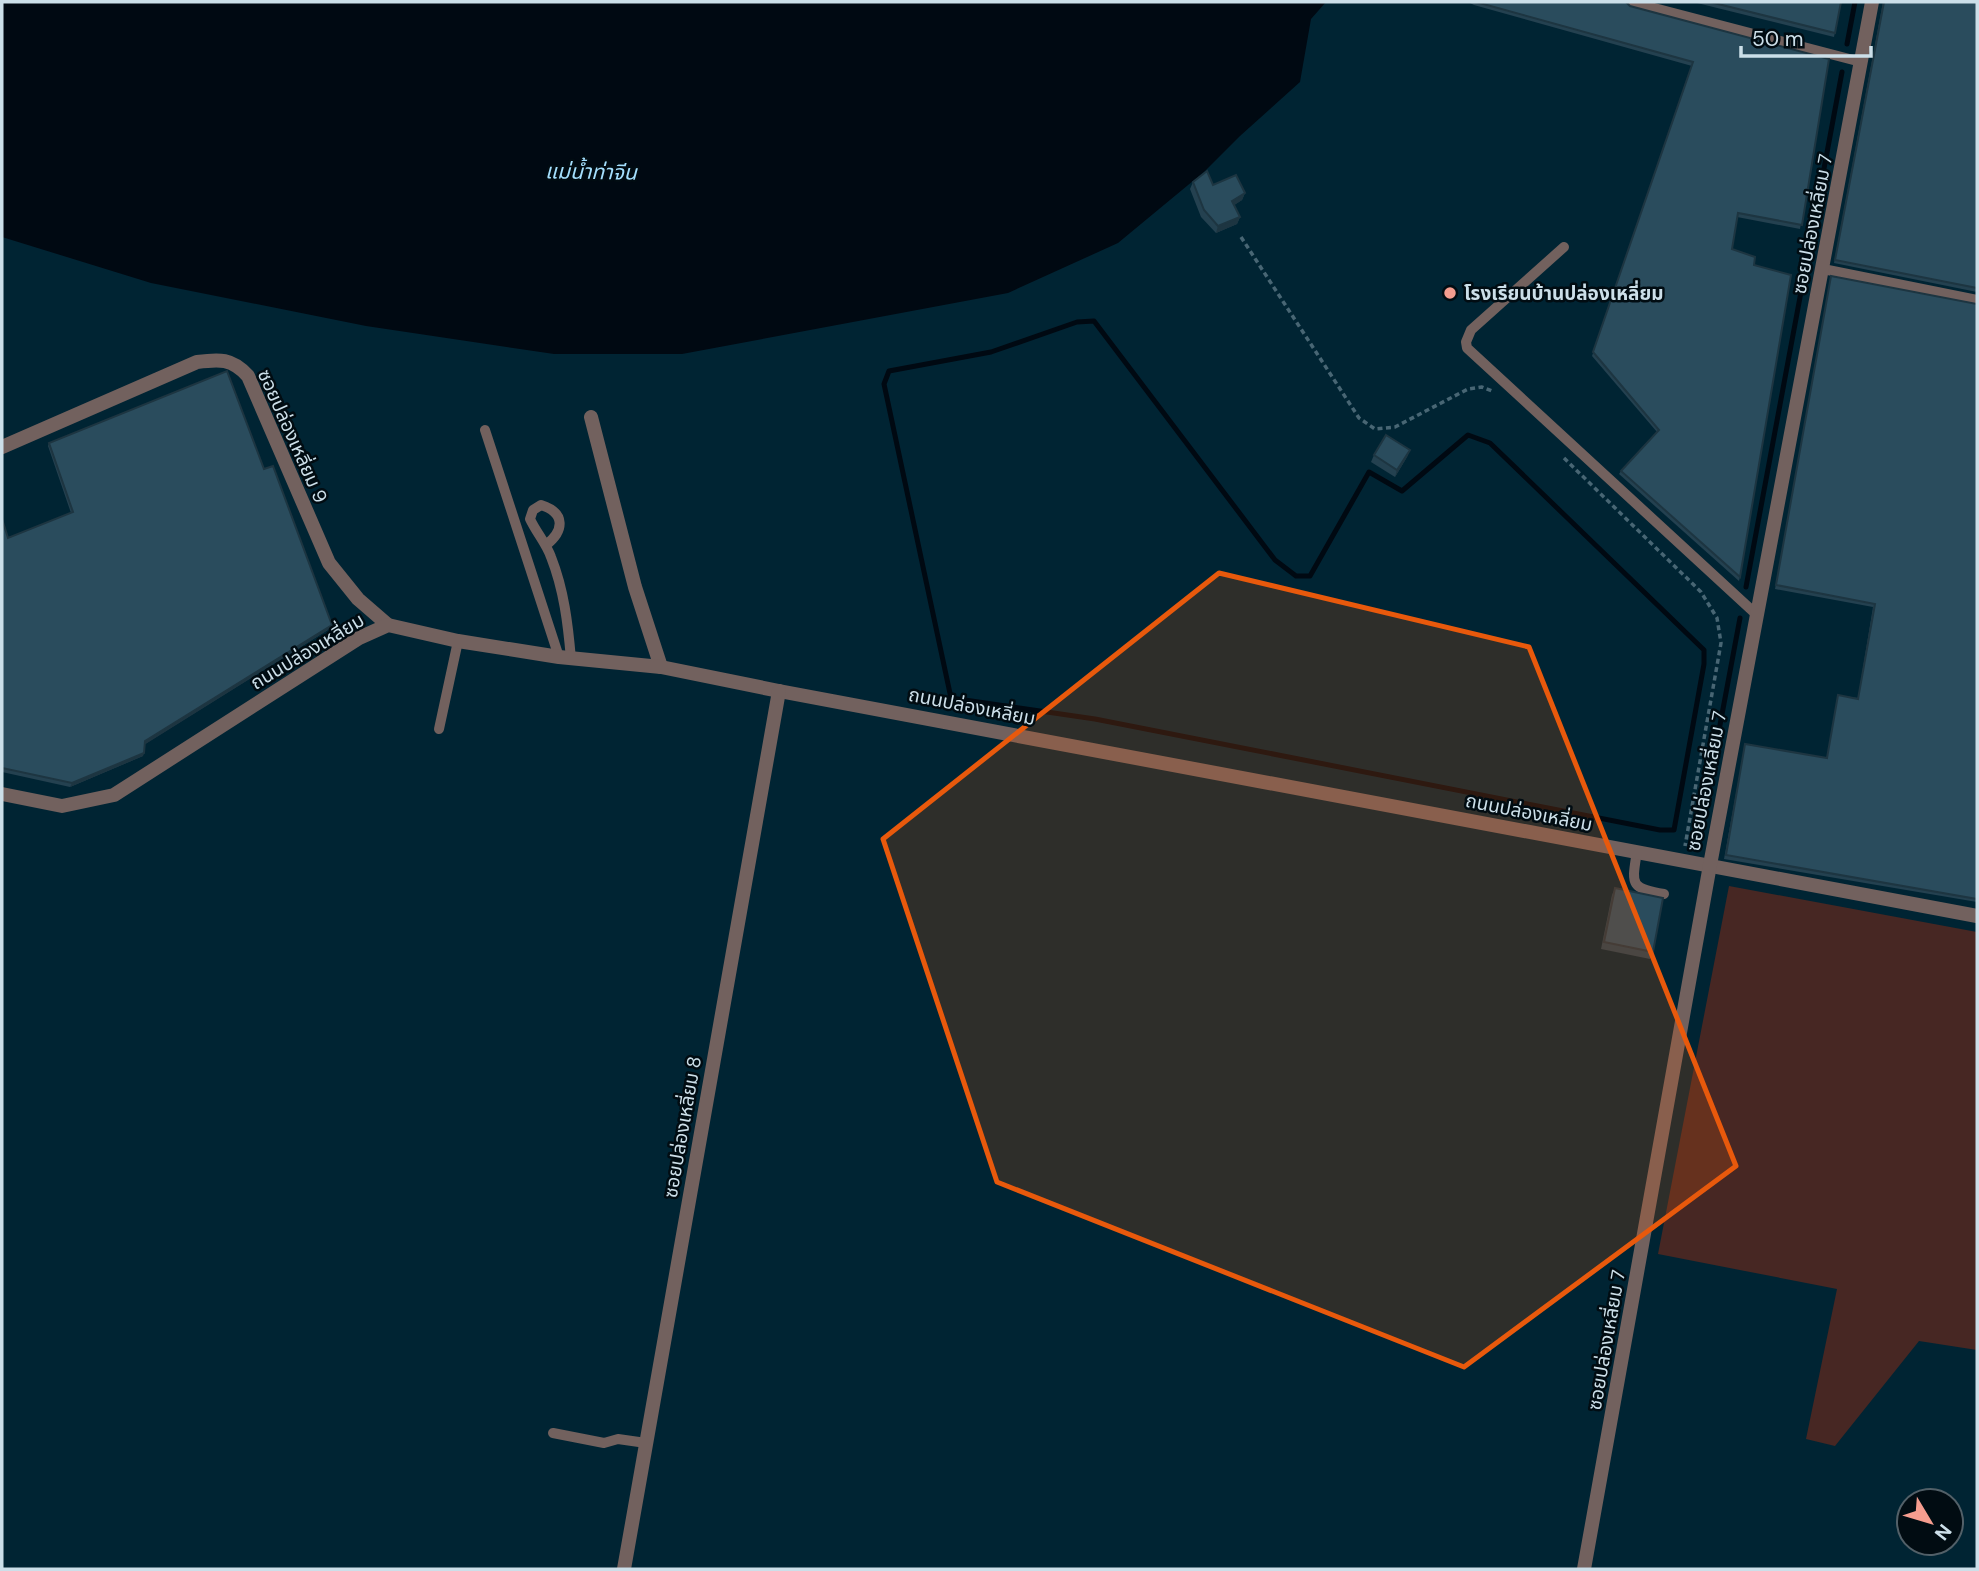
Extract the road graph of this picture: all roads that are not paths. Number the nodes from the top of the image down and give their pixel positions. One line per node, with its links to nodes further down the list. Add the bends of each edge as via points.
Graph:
1 (1631, 2): 3 (lane)
2 (1872, 2): 3 (street, ซอยปล่องเหลี่ยม 7)
3 (1861, 62): 5 (street, ซอยปล่องเหลี่ยม 7)
4 (1564, 247): 11 (lane, via 1471,330 1467,348)
5 (1823, 269): 6 (lane); 11 (street, ซอยปล่องเหลี่ยม 7)
6 (1977, 300)
7 (591, 416): 15 (street, via 635,587)
8 (485, 430): 14 (lane)
9 (2, 447): 12 (street, ซอยปล่องเหลี่ยม 9, via 197,362 230,361 248,376 330,564 358,599)
10 (545, 545): 14 (lane, via 567,614)
11 (1757, 615): 20 (street, ซอยปล่องเหลี่ยม 7)
12 (388, 625): 13 (street, ถนนปล่องเหลี่ยม); 18 (street, ถนนปล่องเหลี่ยม, via 359,638 114,795 62,806)
13 (458, 641): 14 (street, ถนนปล่องเหลี่ยม); 17 (lane)
14 (565, 658): 15 (street, ถนนปล่องเหลี่ยม)
15 (661, 667): 16 (street, ถนนปล่องเหลี่ยม)
16 (779, 691): 19 (street, ถนนปล่องเหลี่ยม); 24 (street, ซอยปล่องเหลี่ยม 8)
17 (439, 729)
18 (2, 794)
19 (1637, 851): 20 (street, ถนนปล่องเหลี่ยม); 21 (lane, via 1635,883 1642,890)
20 (1710, 865): 22 (street, ถนนปล่องเหลี่ยม); 26 (street, ซอยปล่องเหลี่ยม 7)
21 (1664, 894)
22 (1977, 916)
23 (553, 1433): 24 (lane, via 604,1443 618,1439)
24 (646, 1443): 25 (street, ซอยปล่องเหลี่ยม 8)
25 (624, 1569)
26 (1584, 1569)

